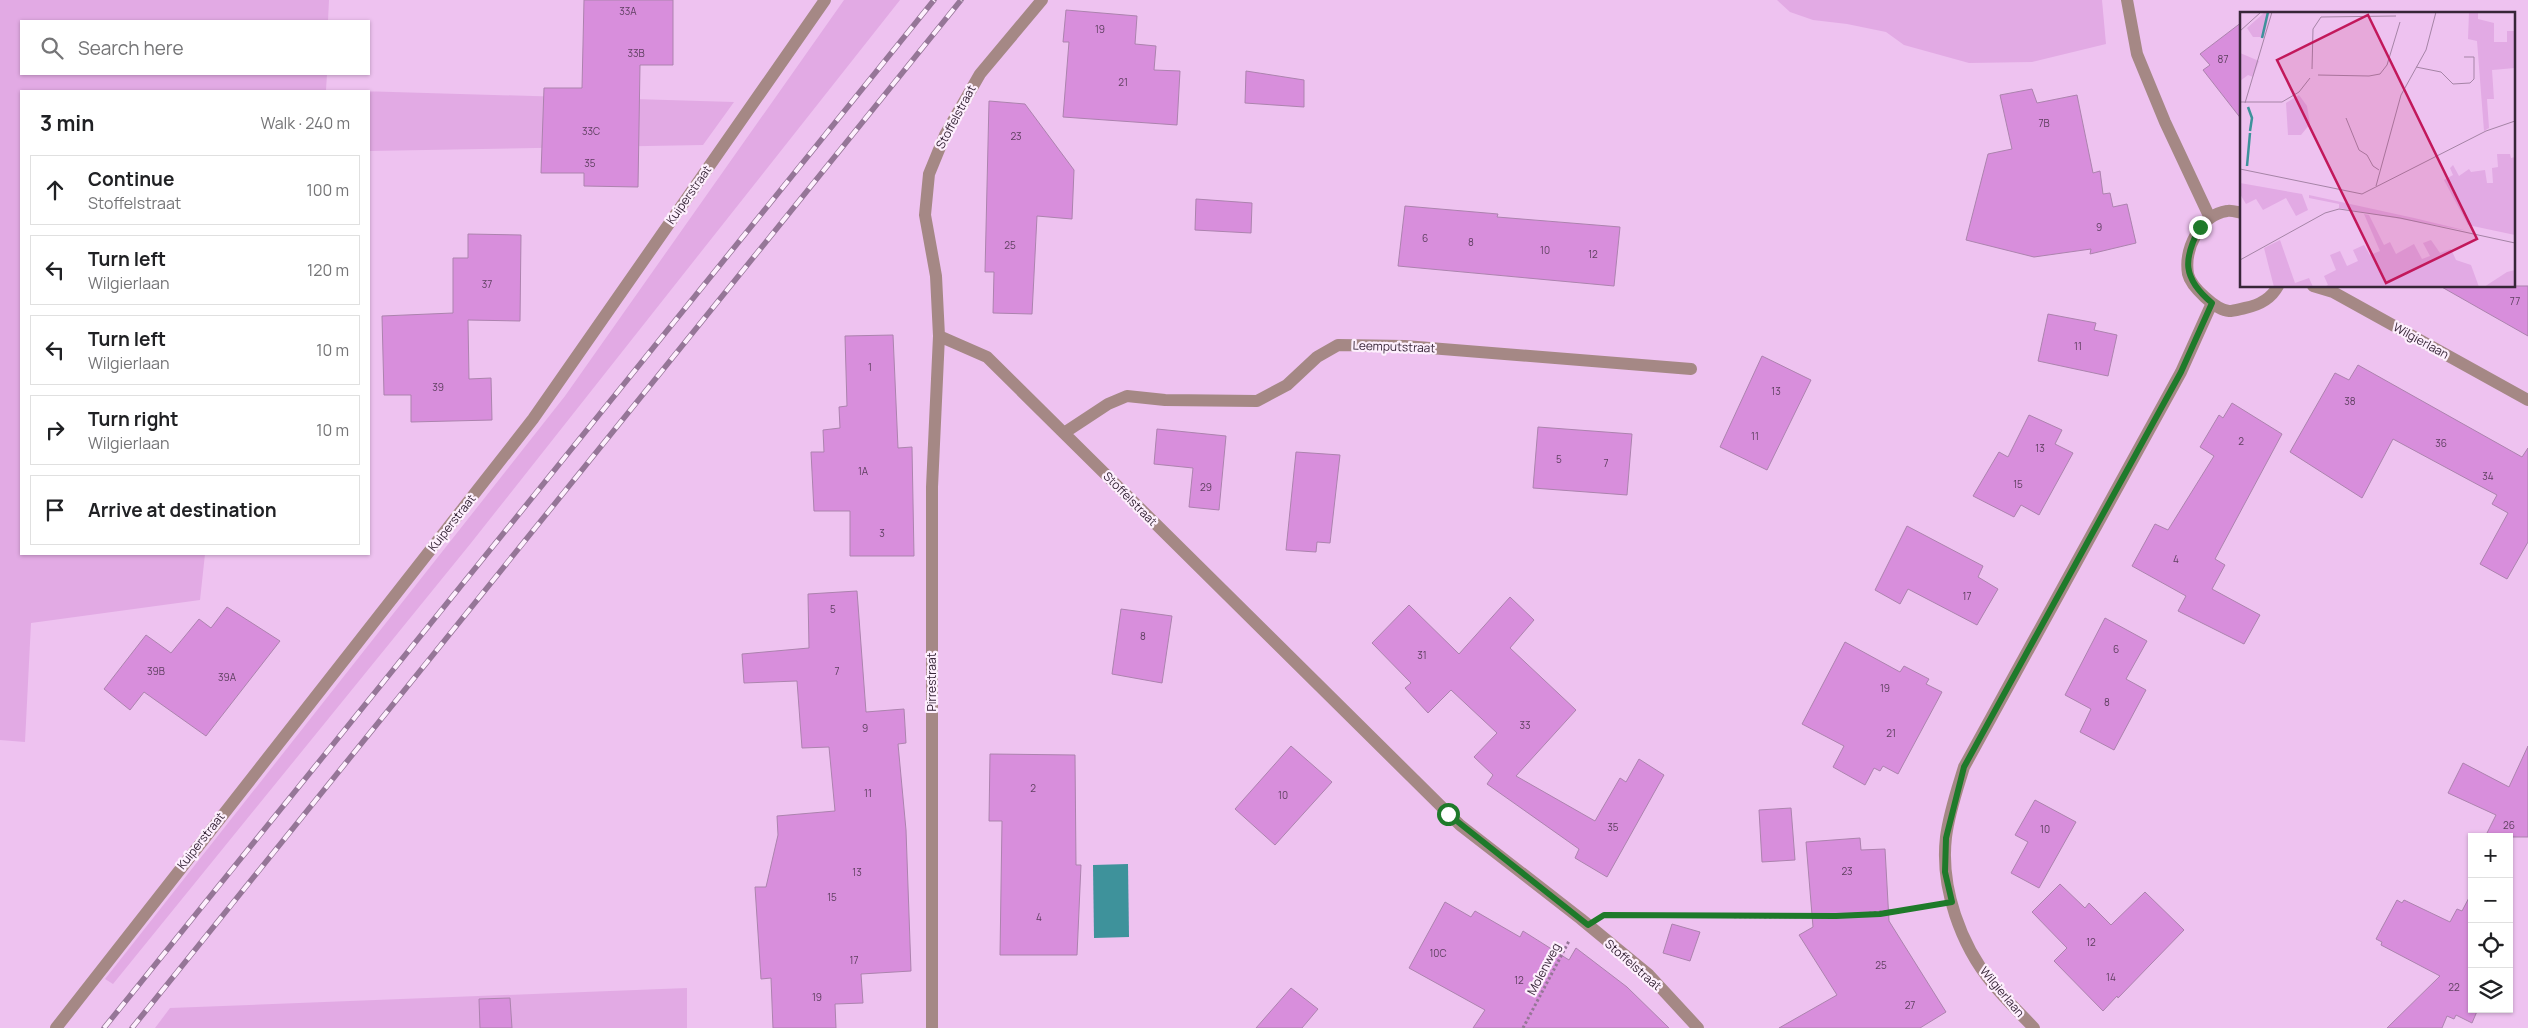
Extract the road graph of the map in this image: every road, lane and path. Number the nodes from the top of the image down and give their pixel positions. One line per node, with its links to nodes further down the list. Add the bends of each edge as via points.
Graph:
1 (825, 0): 15 (street, Kuiperstraat, via 533,419)
2 (1042, 0): 9 (street, Stoffelstraat, via 980,74 944,135 929,174 926,215 936,276)
3 (2127, 0): 5 (street, via 2138,54 2165,122)
4 (2240, 213): 5 (street, via 2227,211)
5 (2210, 218): 8 (street, via 2200,227 2189,248 2188,275)
6 (2277, 288): 8 (street, via 2272,298 2251,307 2229,311)
7 (2319, 288): 11 (street, Wilgierlaan)
8 (2212, 303): 13 (street, Wilgierlaan, via 2181,372 1964,767 1946,838 1945,872)
9 (939, 336): 12 (street, Stoffelstraat, via 987,357); 16 (street, Pirrestraat, via 932,487)
10 (1691, 369): 12 (street, Leemputstraat, via 1405,346 1338,345 1317,357 1287,385 1257,400 1165,400 1127,396 1108,404)
11 (2528, 400)
12 (1064, 433): 14 (street, Stoffelstraat, via 1460,825)
13 (1952, 902): 14 (path, via 1880,914 1604,915); 19 (street, Wilgierlaan, via 1967,946 1992,983)
14 (1584, 922): 17 (path, Molenweg); 18 (street, Stoffelstraat, via 1649,975)
15 (56, 1028)
16 (932, 1028)
17 (1523, 1028)
18 (1698, 1028)
19 (2034, 1028)

